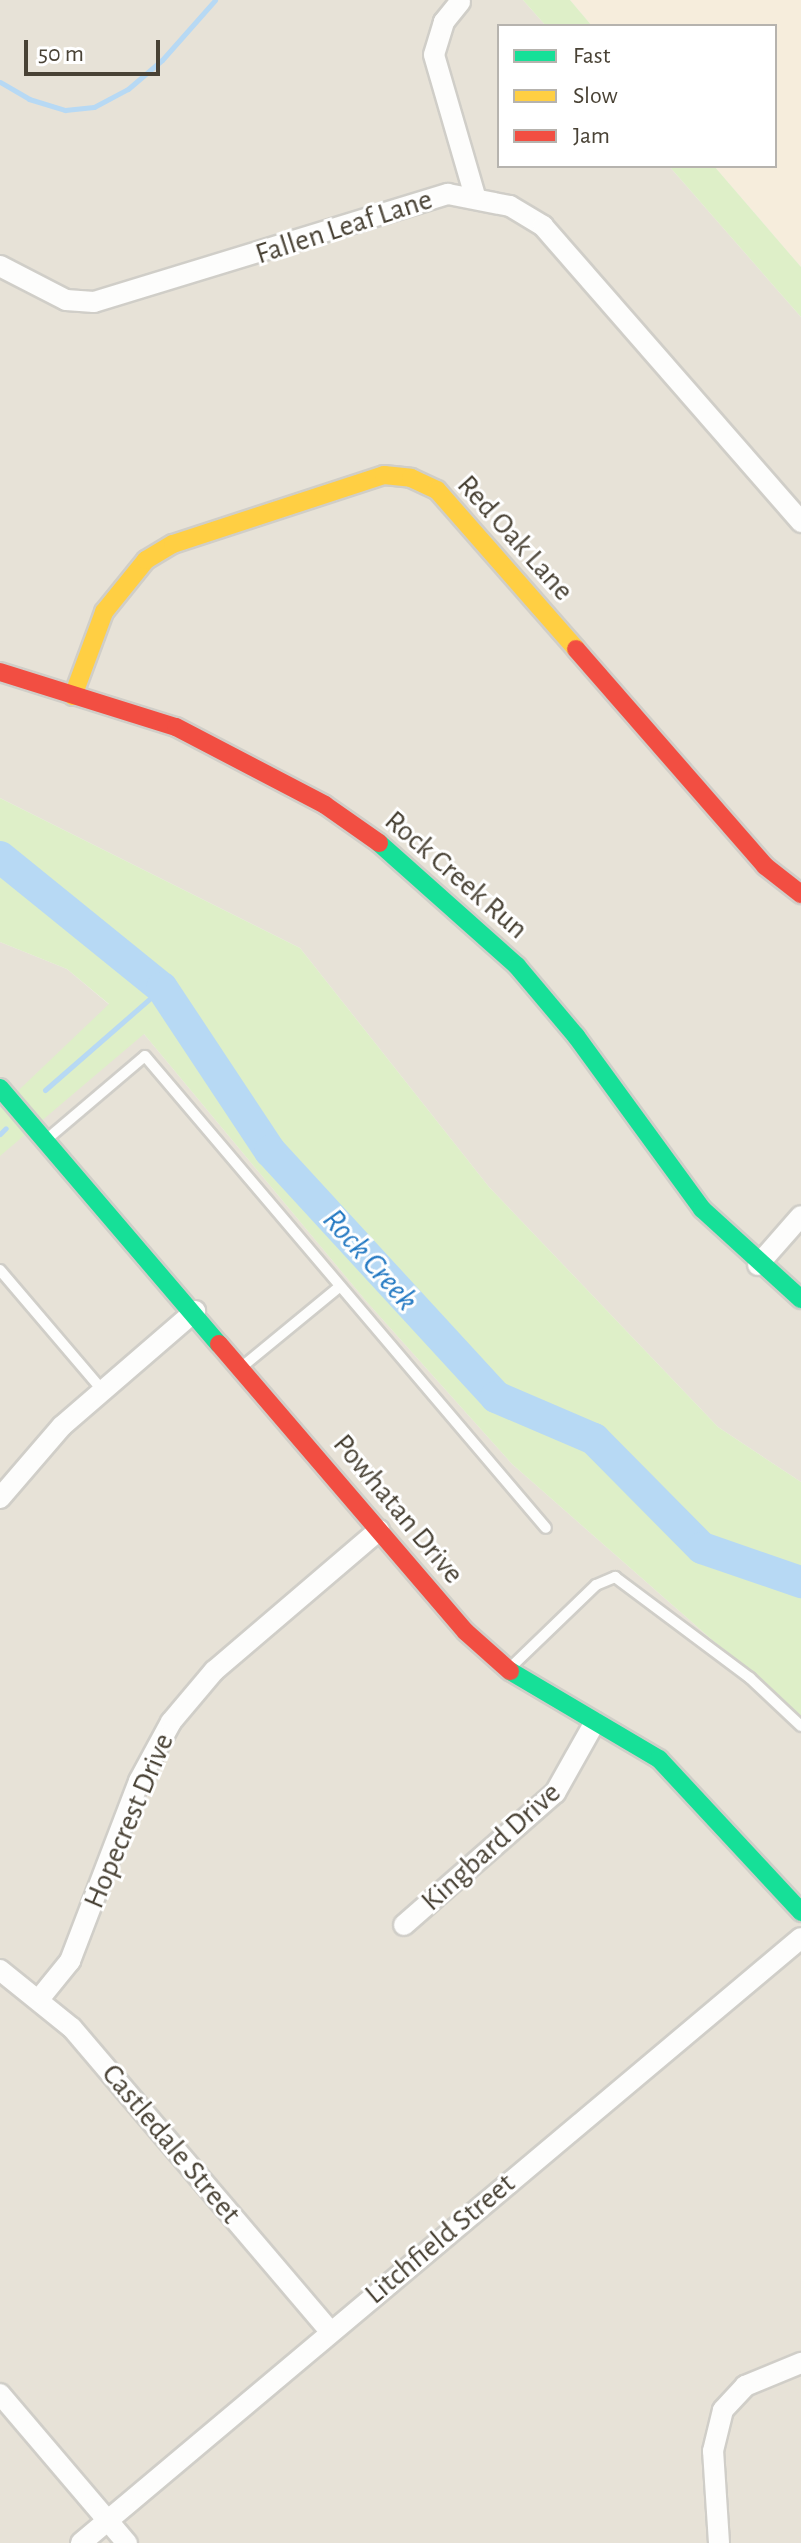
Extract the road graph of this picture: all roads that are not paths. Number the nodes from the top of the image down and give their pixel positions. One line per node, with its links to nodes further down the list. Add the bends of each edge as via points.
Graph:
1 (460, 2): 2 (street, via 444,22 434,55)
2 (475, 196): 3 (street, Fallen Leaf Lane, via 448,194 126,297 94,302 66,300); 4 (street, Fallen Leaf Lane, via 510,206 543,226)
3 (0, 266)
4 (801, 522)
5 (0, 672): 6 (street, Rock Creek Run)
6 (73, 696): 7 (street, Red Oak Lane, via 104,612 146,560 173,544 384,475 411,478 437,490 765,866); 11 (street, Rock Creek Run, via 176,727 325,805 404,860 517,966 576,1036 702,1209)
7 (801, 894)
8 (0, 1088): 9 (street, Powhatan Drive)
9 (47, 1139): 13 (lane, via 145,1056); 15 (street, Powhatan Drive)
10 (801, 1216): 11 (street)
11 (758, 1265): 14 (street, Rock Creek Run)
12 (0, 1270): 17 (lane)
13 (338, 1288): 16 (lane); 19 (lane)
14 (801, 1299)
15 (195, 1311): 16 (street, Powhatan Drive); 17 (street)
16 (242, 1367): 20 (street, Powhatan Drive)
17 (103, 1391): 18 (street, via 31,1457)
18 (0, 1498)
19 (546, 1528)
20 (379, 1530): 21 (street, Powhatan Drive, via 466,1632); 28 (street, Hopecrest Drive, via 214,1671 171,1722 139,1781 70,1961)
21 (508, 1670): 22 (street, Powhatan Drive); 23 (lane, via 596,1585 615,1577 750,1678)
22 (595, 1722): 24 (street, Powhatan Drive, via 659,1759); 25 (street, Kingbard Drive, via 555,1793)
23 (801, 1726)
24 (801, 1912)
25 (404, 1925)
26 (801, 1938): 29 (street, Litchfield Street)
27 (0, 1970): 28 (street, Castledale Street)
28 (40, 1998): 29 (street, Castledale Street, via 99,2057)
29 (330, 2331): 32 (street, Litchfield Street)
30 (801, 2363): 35 (street, via 745,2386 723,2410 713,2451)
31 (0, 2394): 32 (street)
32 (108, 2520): 33 (street, Litchfield Street); 34 (street)
33 (81, 2543)
34 (127, 2543)
35 (719, 2543)

